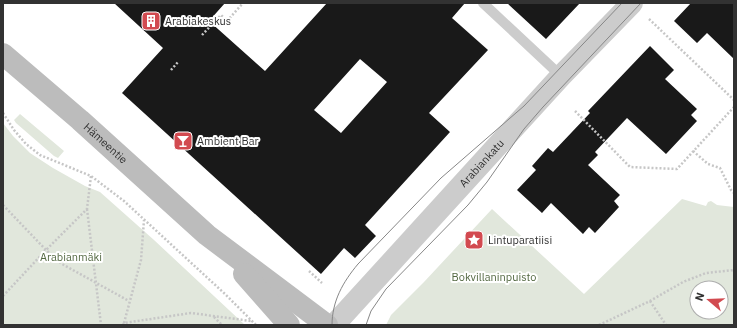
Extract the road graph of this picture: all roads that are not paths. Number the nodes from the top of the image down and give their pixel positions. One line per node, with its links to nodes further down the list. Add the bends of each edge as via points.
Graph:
1 (483, 3): 4 (lane)
2 (632, 3): 4 (street, Arabiankatu)
3 (3, 54): 5 (main road, Hämeentie)
4 (561, 76): 8 (street, Arabiankatu)
5 (208, 235): 6 (main road, Hämeentie); 7 (main road, Hämeentie)
6 (290, 325)
7 (327, 325)
8 (334, 325)

